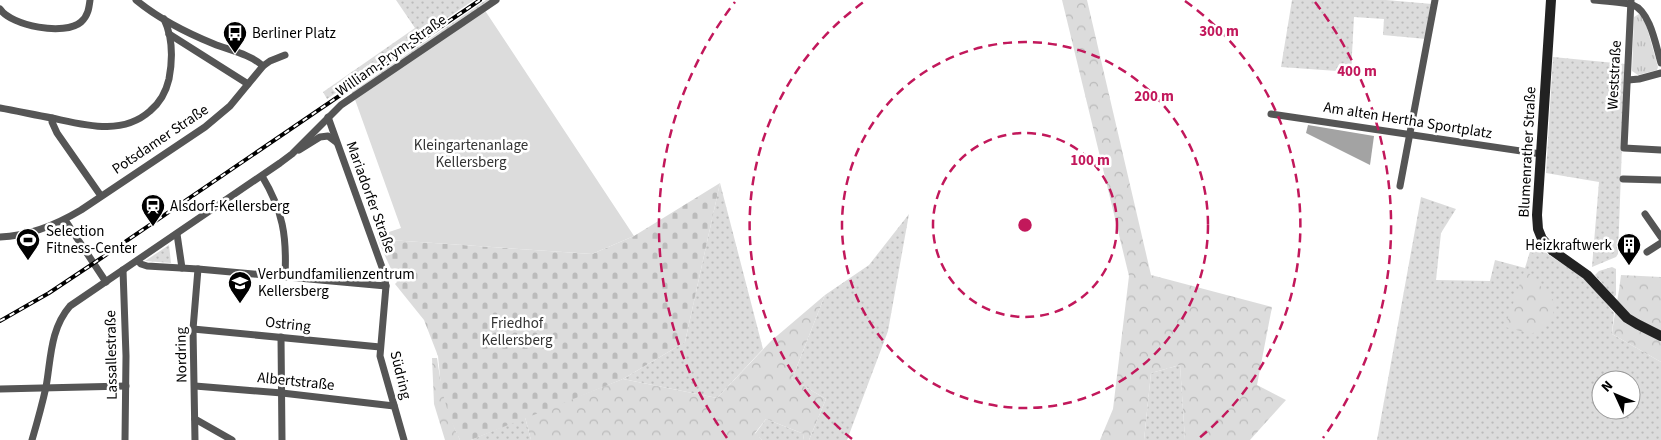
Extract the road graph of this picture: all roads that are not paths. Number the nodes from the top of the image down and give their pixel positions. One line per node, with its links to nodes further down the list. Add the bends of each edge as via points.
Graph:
1 (90, 0): 8 (street, via 88,12 81,22 62,29 16,22 7,18)
2 (136, 0): 9 (street)
3 (496, 0): 20 (street, William-Prym-Straße, via 341,105)
4 (1434, 0): 21 (street)
5 (1551, 0): 25 (street, Blumenrather Straße)
6 (1594, 0): 7 (street)
7 (1631, 2): 12 (street, via 1646,16); 15 (street, Weststraße)
8 (0, 9)
9 (164, 19): 10 (street); 13 (street)
10 (169, 34): 16 (street); 19 (street, via 172,58 168,85 160,102 144,116 111,127)
11 (285, 55): 13 (street, Potsdamer Straße)
12 (1661, 63)
13 (263, 66): 16 (street, Potsdamer Straße)
14 (1661, 73): 15 (street)
15 (1628, 80): 23 (street, Weststraße, via 1624,148)
16 (248, 84): 30 (street, Potsdamer Straße, via 230,106 205,127)
17 (0, 108): 19 (street)
18 (1271, 114): 21 (street, Am alten Hertha Sportplatz)
19 (52, 118): 30 (street, via 57,133)
20 (328, 118): 22 (street, Mariadorfer Straße); 24 (street, William-Prym-Straße)
21 (1409, 134): 25 (street, Am alten Hertha Sportplatz); 29 (street)
22 (336, 142): 24 (street, via 328,136 320,137); 44 (street, Mariadorfer Straße)
23 (1661, 150)
24 (292, 154): 26 (street)
25 (1541, 154): 46 (street, Blumenrather Straße, via 1537,215 1542,239 1552,252 1587,275 1627,318)
26 (262, 176): 33 (street); 42 (street, via 275,202 286,239)
27 (1623, 179): 28 (street)
28 (1661, 180)
29 (1400, 186)
30 (101, 196): 32 (street, Potsdamer Straße)
31 (1645, 214): 35 (street)
32 (65, 220): 34 (street, Potsdamer Straße, via 28,233); 43 (street)
33 (176, 234): 38 (street); 39 (street)
34 (0, 237)
35 (1661, 237)
36 (1661, 243): 37 (street)
37 (1647, 252)
38 (138, 260): 39 (street, via 147,266); 41 (street)
39 (182, 268): 40 (street)
40 (198, 269): 42 (street); 45 (street, Nordring)
41 (123, 270): 43 (street); 49 (street, Lassallestraße)
42 (284, 276): 44 (street)
43 (106, 282): 52 (street, via 62,315 54,334)
44 (386, 286): 48 (street, Südring)
45 (193, 329): 47 (street, Ostring); 50 (street, Nordring)
46 (1661, 336)
47 (281, 338): 48 (street, Ostring); 53 (street)
48 (380, 347): 54 (street, Südring)
49 (126, 386): 52 (street); 57 (street, Lassallestraße)
50 (195, 386): 53 (street, Albertstraße); 55 (street, Nordring)
51 (0, 388): 52 (street)
52 (46, 388): 56 (street)
53 (282, 393): 54 (street, Albertstraße); 60 (street)
54 (394, 406): 61 (street, Südring)
55 (195, 419): 58 (street, Nordring); 59 (street)
56 (32, 440)
57 (125, 440)
58 (195, 440)
59 (232, 440)
60 (282, 440)
61 (404, 440)

